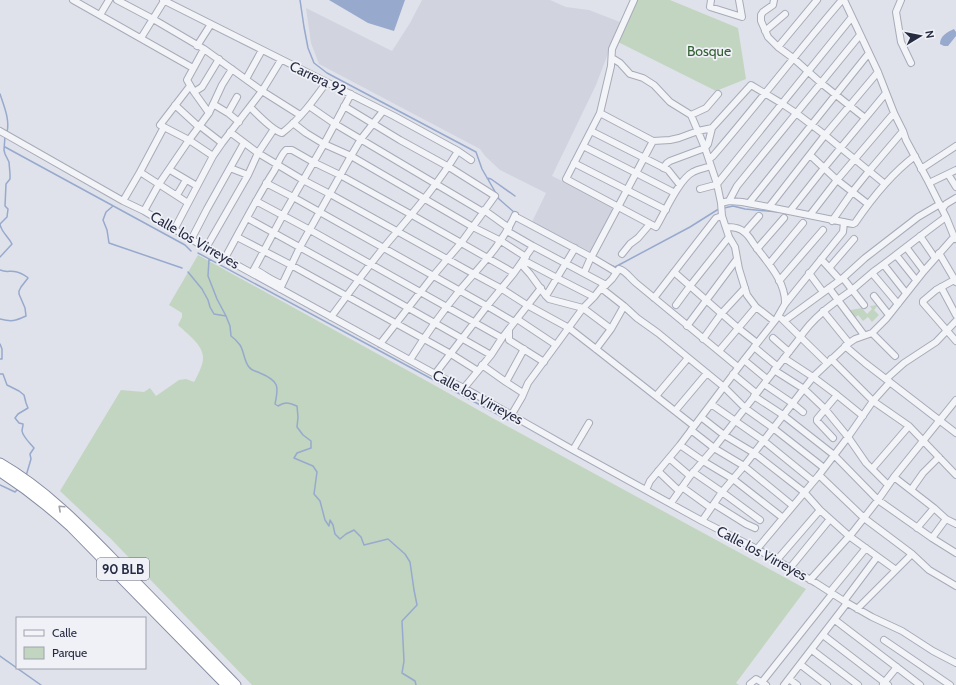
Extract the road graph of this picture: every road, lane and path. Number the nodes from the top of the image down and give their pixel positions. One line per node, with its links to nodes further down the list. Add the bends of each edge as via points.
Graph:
1 (73, 0): 13 (street)
2 (109, 0): 13 (street)
3 (117, 0): 15 (street)
4 (164, 0): 15 (street); 16 (street, Carrera 92)
5 (634, 0): 25 (street, via 612,49)
6 (711, 0): 7 (street, via 710,7 742,17)
7 (739, 0)
8 (774, 0): 17 (street, via 773,5 760,15)
9 (817, 0): 21 (street)
10 (843, 0): 14 (street); 26 (street)
11 (901, 0): 29 (street, via 896,12 901,42)
12 (785, 14): 17 (street)
13 (100, 15): 19 (street)
14 (852, 17): 18 (street); 32 (street)
15 (153, 19): 19 (street); 20 (street)
16 (211, 24): 20 (street); 23 (street, Carrera 92)
17 (765, 31): 21 (street)
18 (860, 35): 24 (street); 36 (street)
19 (141, 38): 30 (street)
20 (198, 46): 22 (street)
21 (778, 47): 26 (street)
22 (204, 49): 27 (street); 30 (street)
23 (262, 50): 28 (street, Carrera 92); 34 (street)
24 (869, 53): 33 (street); 44 (street)
25 (612, 58): 56 (street); 60 (street, via 630,74 643,78 670,102)
26 (793, 58): 32 (street); 43 (street)
27 (218, 59): 31 (street); 39 (street, via 202,87)
28 (282, 60): 35 (street, Carrera 92); 38 (street)
29 (911, 63)
30 (193, 68): 37 (street, via 187,80)
31 (232, 69): 34 (street); 47 (street)
32 (808, 70): 36 (street); 46 (street)
33 (878, 72): 40 (street); 51 (street)
34 (246, 79): 38 (street)
35 (326, 83): 41 (street, Carrera 92); 49 (street)
36 (821, 83): 44 (street); 57 (street)
37 (190, 86): 39 (street); 48 (street)
38 (262, 91): 52 (street); 59 (street)
39 (194, 92): 54 (street)
40 (886, 93): 58 (street); 61 (street)
41 (351, 94): 50 (street); 53 (street, Carrera 92)
42 (718, 94): 60 (street, via 706,108)
43 (765, 94): 46 (street); 69 (street, via 750,85); 94 (street)
44 (836, 94): 51 (street); 66 (street)
45 (237, 97): 55 (street)
46 (782, 103): 57 (street); 121 (street)
47 (213, 104): 54 (street); 55 (street)
48 (174, 105): 67 (street); 68 (street, via 160,125)
49 (309, 106): 59 (street); 65 (street)
50 (344, 106): 63 (street); 65 (street)
51 (850, 106): 61 (street); 76 (street)
52 (250, 107): 62 (street); 70 (street)
53 (383, 111): 63 (street); 87 (street, Carrera 92)
54 (209, 113): 67 (street)
55 (228, 113): 62 (street)
56 (600, 113): 71 (street); 79 (street)
57 (796, 113): 66 (street); 137 (street, via 737,186)
58 (894, 113): 74 (street); 96 (street)
59 (300, 115): 64 (street)
60 (691, 115): 72 (street)
61 (865, 118): 86 (street)
62 (239, 122): 73 (street)
63 (373, 123): 77 (street); 101 (street)
64 (293, 124): 70 (street, via 282,133); 82 (street)
65 (335, 124): 77 (street); 82 (street)
66 (811, 125): 76 (street); 139 (street)
67 (199, 126): 78 (street); 80 (street)
68 (164, 127): 78 (street); 109 (street)
69 (712, 128): 72 (street); 85 (street)
70 (274, 129): 88 (street)
71 (591, 131): 83 (street); 93 (street)
72 (698, 131): 79 (street, via 670,140); 85 (street)
73 (230, 132): 80 (street); 81 (street)
74 (903, 132): 92 (street); 108 (street)
75 (2, 133): 135 (street, Calle los Virreyes)
76 (826, 135): 86 (street); 89 (street)
77 (361, 139): 91 (street); 120 (street)
78 (189, 140): 90 (street); 106 (street)
79 (653, 141): 93 (street)
80 (222, 143): 90 (street)
81 (244, 143): 88 (street); 102 (street)
82 (324, 144): 91 (street); 97 (street)
83 (583, 146): 98 (street); 110 (street)
84 (956, 146): 105 (street)
85 (705, 148): 94 (street); 103 (street, via 670,161)
86 (840, 148): 96 (street); 104 (street)
87 (458, 151): 95 (street, Carrera 92); 101 (street)
88 (258, 153): 99 (street); 112 (street)
89 (810, 155): 104 (street); 142 (street)
90 (213, 156): 124 (street)
91 (351, 156): 113 (street); 134 (street)
92 (915, 156): 105 (street); 122 (street)
93 (644, 158): 103 (street); 110 (street)
94 (709, 158): 100 (street)
95 (471, 160)
96 (855, 160): 108 (street); 116 (street)
97 (313, 162): 99 (street, via 292,150 286,150); 113 (street); 115 (street)
98 (574, 163): 126 (street); 141 (street, via 566,180)
99 (278, 165): 115 (street); 117 (street)
100 (711, 166): 121 (street); 123 (street, via 693,172)
101 (448, 167): 120 (street); 147 (street, via 495,196)
102 (230, 168): 112 (street); 173 (street)
103 (663, 168): 123 (street, via 668,170)
104 (824, 168): 116 (street); 148 (street)
105 (921, 169): 118 (street)
106 (170, 170): 114 (street); 119 (street)
107 (956, 170): 111 (street)
108 (869, 171): 122 (street); 128 (street)
109 (140, 172): 119 (street); 135 (street)
110 (636, 172): 126 (street); 129 (street)
111 (948, 174): 118 (street); 125 (street)
112 (248, 175): 181 (street)
113 (340, 176): 130 (street); 150 (street)
114 (186, 180): 124 (street); 131 (street)
115 (303, 180): 130 (street); 132 (street)
116 (837, 180): 128 (street); 152 (street)
117 (266, 183): 132 (street); 136 (street)
118 (929, 183): 143 (street)
119 (159, 184): 131 (street); 146 (street)
120 (436, 184): 134 (street); 147 (street)
121 (717, 184): 127 (street); 144 (street)
122 (885, 184): 140 (street)
123 (680, 185): 129 (street)
124 (197, 186): 138 (street)
125 (956, 187)
126 (627, 189): 141 (street); 145 (street)
127 (700, 189)
128 (853, 191): 140 (street); 157 (street)
129 (674, 193): 145 (street)
130 (330, 194): 149 (street); 167 (street)
131 (177, 196): 138 (street)
132 (293, 197): 149 (street); 151 (street)
133 (956, 198): 143 (street)
134 (424, 199): 150 (street); 161 (street)
135 (123, 201): 146 (street, Calle los Virreyes)
136 (256, 201): 151 (street); 155 (street)
137 (729, 201): 139 (street); 144 (street)
138 (188, 203): 163 (street)
139 (749, 204): 142 (street)
140 (868, 204): 158 (street, via 855,223)
141 (617, 207): 160 (street); 187 (street)
142 (769, 207): 148 (street)
143 (941, 207): 154 (street); 213 (street, via 918,217)
144 (722, 209): 162 (street); 205 (street)
145 (666, 210): 160 (street, via 656,227)
146 (144, 211): 163 (street, Calle los Virreyes)
147 (484, 211): 161 (street); 165 (street)
148 (790, 211): 152 (street)
149 (320, 212): 164 (street); 182 (street)
150 (412, 214): 167 (street); 177 (street)
151 (283, 215): 164 (street); 169 (street)
152 (810, 215): 157 (street)
153 (759, 216): 168 (street)
154 (946, 217): 170 (street); 175 (street)
155 (247, 218): 169 (street); 171 (street)
156 (784, 218): 184 (street)
157 (832, 221): 158 (street)
158 (844, 222): 193 (street, via 843,232)
159 (803, 223): 198 (street)
160 (650, 224): 186 (street)
161 (473, 227): 176 (street); 177 (street)
162 (726, 227): 168 (street); 172 (street)
163 (175, 228): 173 (street, Calle los Virreyes)
164 (310, 230): 179 (street); 196 (street)
165 (508, 230): 176 (street); 178 (street); 183 (street, via 514,216)
166 (823, 230): 217 (street)
167 (398, 231): 182 (street); 194 (street)
168 (745, 232): 184 (street)
169 (274, 233): 179 (street); 185 (street)
170 (920, 236): 180 (street); 189 (street)
171 (237, 237): 185 (street); 190 (street)
172 (729, 237): 192 (street, via 735,247); 218 (street)
173 (192, 238): 181 (street, Calle los Virreyes)
174 (854, 239): 201 (street)
175 (955, 239): 189 (street)
176 (501, 241): 191 (street); 195 (street)
177 (461, 243): 191 (street); 194 (street)
178 (533, 246): 195 (street); 197 (street)
179 (300, 247): 199 (street); 214 (street)
180 (906, 247): 188 (street); 203 (street)
181 (206, 248): 190 (street, Calle los Virreyes)
182 (384, 248): 196 (street); 211 (street)
183 (575, 248): 187 (street); 197 (street)
184 (757, 249): 198 (street)
185 (264, 251): 199 (street); 202 (street)
186 (622, 254)
187 (592, 255): 204 (street); 207 (street)
188 (896, 255): 200 (street); 215 (street)
189 (937, 256): 203 (street); 216 (street)
190 (225, 258): 202 (street, Calle los Virreyes)
191 (488, 258): 206 (street); 210 (street)
192 (737, 259): 223 (street); 237 (street)
193 (821, 259): 201 (street); 208 (street)
194 (448, 260): 210 (street); 211 (street)
195 (524, 260): 206 (street); 212 (street); 222 (street)
196 (371, 264): 214 (street); 228 (street)
197 (566, 264): 207 (street); 212 (street)
198 (769, 264): 217 (street)
199 (291, 265): 219 (street); 233 (street)
200 (884, 265): 209 (street); 230 (street)
201 (828, 268): 213 (street)
202 (253, 271): 219 (street, Calle los Virreyes)
203 (924, 271): 215 (street)
204 (616, 272): 220 (street); 235 (street, via 621,269)
205 (674, 272): 218 (street); 235 (street)
206 (514, 273): 225 (street)
207 (584, 273): 220 (street)
208 (809, 273): 229 (street); 238 (street)
209 (872, 273): 227 (street); 239 (street)
210 (474, 274): 225 (street); 226 (street)
211 (433, 276): 226 (street); 228 (street)
212 (556, 278): 231 (street); 234 (street)
213 (842, 279): 224 (street); 227 (street)
214 (359, 280): 233 (street); 247 (street)
215 (916, 280): 230 (street)
216 (956, 280): 221 (street)
217 (779, 281): 238 (street, via 785,296)
218 (690, 286): 237 (street); 241 (street)
219 (281, 287): 254 (street, Calle los Virreyes)
220 (603, 287): 234 (street); 244 (street)
221 (941, 287): 252 (street); 266 (street, via 922,303)
222 (541, 288): 231 (street); 240 (street)
223 (745, 288): 246 (street); 250 (street)
224 (829, 288): 229 (street); 236 (street)
225 (502, 289): 240 (street); 243 (street)
226 (460, 290): 243 (street); 245 (street)
227 (852, 290): 236 (street); 242 (street)
228 (420, 292): 245 (street); 247 (street)
229 (823, 292): 257 (street)
230 (906, 293): 239 (street)
231 (546, 296): 248 (street)
232 (874, 296): 253 (street)
233 (347, 297): 254 (street); 261 (street)
234 (594, 297): 248 (street)
235 (654, 298): 262 (street)
236 (838, 299): 249 (street); 268 (street)
237 (707, 300): 250 (street); 262 (street)
238 (785, 304): 251 (street)
239 (898, 304): 253 (street)
240 (527, 305): 255 (street); 263 (street)
241 (676, 305)
242 (864, 305)
243 (487, 306): 255 (street); 259 (street)
244 (624, 306): 265 (street); 287 (street)
245 (447, 307): 259 (street); 260 (street)
246 (756, 307): 256 (street); 264 (street)
247 (409, 308): 260 (street); 261 (street)
248 (583, 308): 263 (street); 265 (street)
249 (823, 311): 273 (street); 277 (street)
250 (721, 314): 264 (street); 271 (street)
251 (778, 315): 256 (street); 257 (street)
252 (956, 315)
253 (889, 316): 267 (street)
254 (331, 317): 276 (street, Calle los Virreyes)
255 (516, 320): 270 (street); 278 (street)
256 (774, 321): 279 (street)
257 (784, 321): 273 (street)
258 (956, 321): 266 (street)
259 (474, 322): 269 (street); 270 (street)
260 (435, 323): 269 (street); 274 (street)
261 (395, 324): 274 (street); 276 (street)
262 (687, 326): 271 (street)
263 (569, 328): 278 (street); 281 (street)
264 (738, 328): 279 (street); 282 (street)
265 (611, 329): 281 (street)
266 (947, 330): 275 (street); 301 (street, via 936,342 904,363)
267 (872, 333): 268 (street); 286 (street)
268 (864, 336): 277 (street)
269 (462, 338): 284 (street); 285 (street)
270 (505, 338): 280 (street); 285 (street)
271 (703, 338): 282 (street)
272 (773, 338): 283 (street)
273 (800, 338): 283 (street); 291 (street)
274 (423, 339): 284 (street); 289 (street)
275 (956, 341)
276 (380, 344): 289 (street, Calle los Virreyes)
277 (847, 344): 291 (street); 301 (street)
278 (556, 345): 292 (street)
279 (755, 345): 290 (street); 295 (street)
280 (524, 349): 292 (street); 302 (street)
281 (596, 349): 310 (street)
282 (719, 351): 294 (street)
283 (789, 352): 288 (street)
284 (451, 354): 296 (street); 298 (street)
285 (491, 355): 293 (street)
286 (895, 356)
287 (688, 358): 297 (street); 310 (street)
288 (784, 358): 295 (street); 300 (street)
289 (410, 360): 298 (street, Calle los Virreyes)
290 (744, 360): 294 (street); 303 (street)
291 (829, 361): 300 (street); 312 (street)
292 (544, 362): 307 (street)
293 (482, 365): 296 (street); 302 (street)
294 (738, 367): 299 (street)
295 (776, 368): 303 (street); 306 (street)
296 (478, 371): 305 (street)
297 (707, 373): 304 (street); 317 (street)
298 (435, 374): 305 (street, Calle los Virreyes)
299 (733, 374): 304 (street); 308 (street)
300 (813, 377): 306 (street); 309 (street)
301 (888, 380): 312 (street); 323 (street)
302 (506, 382): 307 (street)
303 (766, 382): 308 (street); 313 (street)
304 (724, 387): 314 (street); 315 (street)
305 (464, 388): 319 (street, Calle los Virreyes)
306 (804, 389): 313 (street); 316 (street)
307 (523, 394): 319 (street)
308 (755, 394): 315 (street); 320 (street)
309 (837, 395): 316 (street); 321 (street)
310 (656, 396): 317 (street)
311 (956, 400): 323 (street)
312 (874, 401): 321 (street); 326 (street)
313 (792, 403): 318 (street); 320 (street)
314 (711, 404): 322 (street); 324 (street)
315 (745, 408): 324 (street); 328 (street)
316 (825, 409): 331 (street); 332 (street, via 817,420)
317 (675, 412): 327 (street)
318 (803, 412)
319 (512, 414): 337 (street, Calle los Virreyes)
320 (783, 416): 328 (street); 339 (street)
321 (863, 416): 331 (street)
322 (701, 417): 327 (street); 329 (street)
323 (940, 420): 330 (street); 333 (street)
324 (734, 421): 329 (street); 334 (street)
325 (589, 423): 337 (street)
326 (909, 426): 333 (street); 346 (street)
327 (693, 428): 335 (street); 336 (street)
328 (773, 428): 334 (street); 345 (street)
329 (724, 434): 336 (street); 338 (street)
330 (956, 434)
331 (848, 437): 339 (street); 346 (street)
332 (833, 438)
333 (923, 440): 340 (street); 352 (street)
334 (764, 441): 338 (street); 354 (street)
335 (680, 445): 341 (street); 342 (street)
336 (714, 448): 342 (street); 344 (street)
337 (572, 450): 357 (street, Calle los Virreyes)
338 (754, 453): 344 (street); 360 (street)
339 (834, 455): 345 (street); 361 (street)
340 (939, 457): 351 (street); 358 (street)
341 (669, 458): 347 (street); 349 (street)
342 (703, 461): 349 (street); 353 (street)
343 (0, 464): 403 (highway, 90 BLB, one-way to 343, via 62,508 31,483)
344 (744, 466): 353 (street); 364 (street)
345 (824, 468): 350 (street)
346 (872, 470): 355 (street)
347 (658, 471): 356 (street); 357 (street)
348 (0, 472): 402 (highway, via 51,509)
349 (692, 474): 356 (street); 359 (street)
350 (819, 475): 354 (street); 368 (street)
351 (956, 475)
352 (894, 477): 355 (street); 358 (street)
353 (733, 479): 359 (street); 367 (street)
354 (813, 481): 360 (street)
355 (888, 485): 361 (street)
356 (681, 489): 362 (street); 363 (street)
357 (646, 490): 362 (street, Calle los Virreyes)
358 (911, 490): 365 (street)
359 (722, 492): 363 (street); 371 (street)
360 (804, 492): 364 (street); 366 (street)
361 (878, 500): 368 (street); 375 (street)
362 (671, 504): 372 (street, Calle los Virreyes)
363 (713, 506): 372 (street); 374 (street)
364 (793, 506): 367 (street)
365 (934, 508): 370 (street); 375 (street)
366 (820, 510): 369 (street); 383 (street)
367 (783, 518): 379 (street)
368 (864, 518): 376 (street); 381 (street)
369 (830, 519): 376 (street); 384 (street)
370 (946, 519): 373 (street); 377 (street)
371 (760, 520)
372 (702, 521): 379 (street, Calle los Virreyes)
373 (956, 524)
374 (755, 528)
375 (917, 528): 377 (street)
376 (849, 536): 378 (street); 386 (street)
377 (932, 538): 380 (street)
378 (866, 548): 382 (street); 388 (street)
379 (757, 549): 383 (street, Calle los Virreyes)
380 (955, 551)
381 (912, 554): 385 (street); 387 (street, via 929,570)
382 (877, 557): 385 (street); 389 (street)
383 (776, 561): 384 (street, Calle los Virreyes)
384 (790, 568): 386 (street, Calle los Virreyes)
385 (896, 570): 390 (street)
386 (810, 580): 388 (street, Calle los Virreyes)
387 (956, 586)
388 (831, 593): 389 (street, Calle los Virreyes); 399 (street)
389 (846, 602): 390 (street, Calle los Virreyes); 391 (street)
390 (857, 608): 395 (street, Calle los Virreyes)
391 (835, 620): 392 (street); 397 (street)
392 (823, 635): 394 (street); 401 (street)
393 (884, 640): 409 (street)
394 (812, 650): 396 (street); 407 (street)
395 (956, 663)
396 (801, 665): 398 (street); 406 (street)
397 (897, 667): 401 (street); 408 (street)
398 (789, 679): 404 (street); 405 (street)
399 (764, 683): 400 (street, via 755,679)
400 (750, 684)
401 (885, 684)
402 (226, 685)
403 (236, 685)
404 (784, 685)
405 (797, 685)
406 (827, 685)
407 (858, 685)
408 (920, 685)
409 (950, 685)

